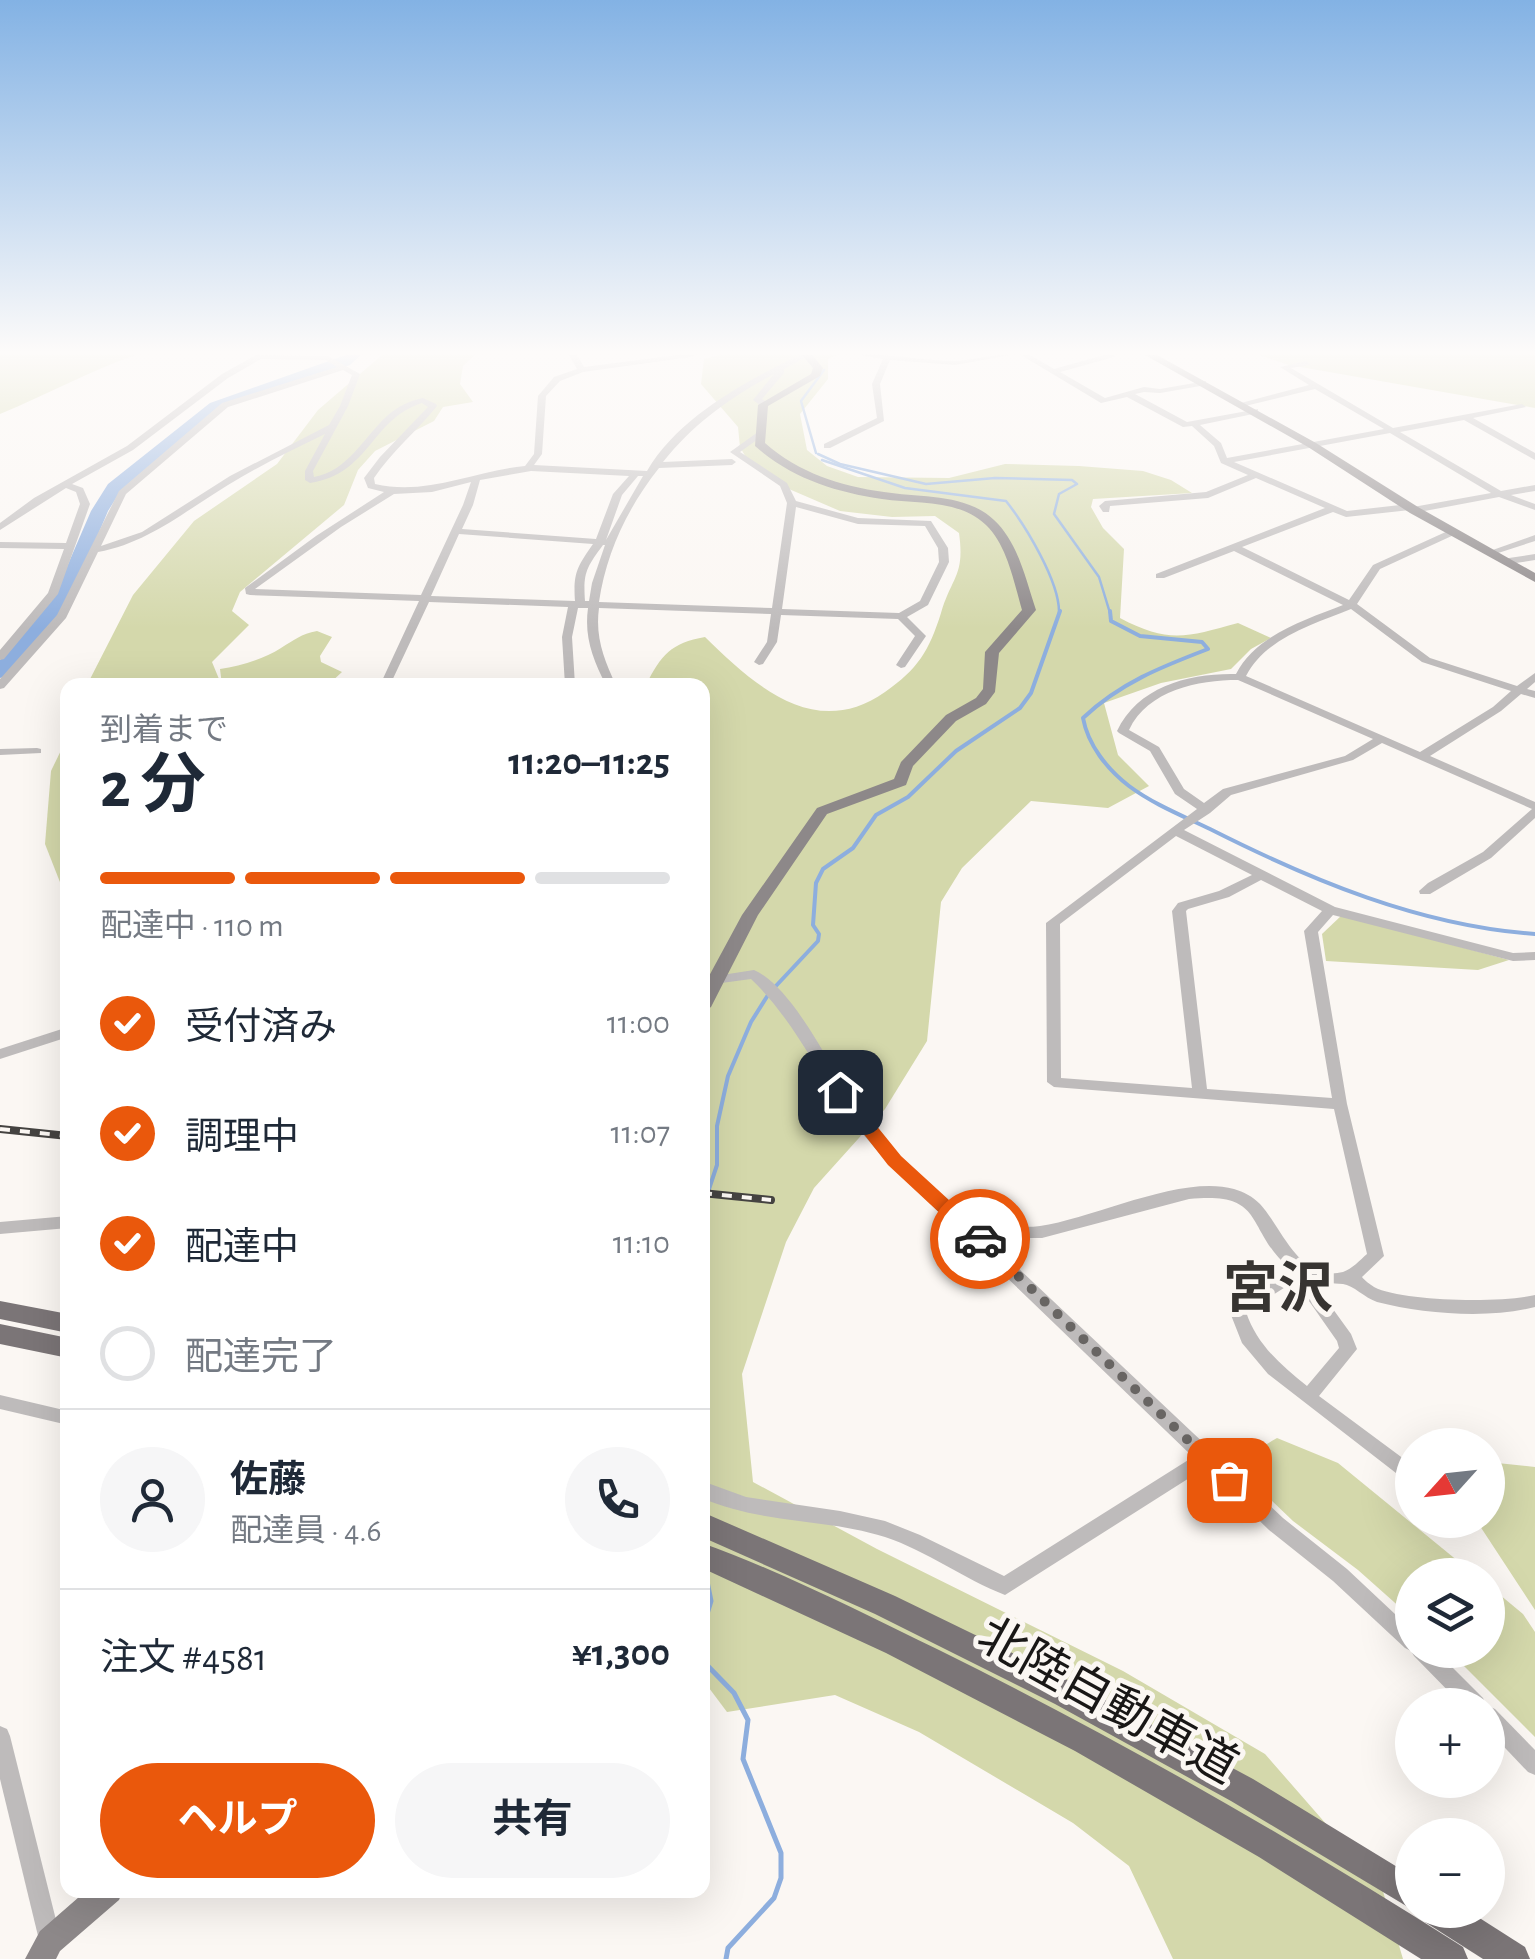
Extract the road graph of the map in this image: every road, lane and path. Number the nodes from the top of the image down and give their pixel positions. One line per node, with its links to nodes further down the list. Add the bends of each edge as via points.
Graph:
1 (132, 446): 21 (street)
2 (174, 446): 38 (street, via 122,492)
3 (295, 446): 38 (street, via 149,533)
4 (322, 446): 5 (street, via 310,480 333,476)
5 (365, 446)
6 (397, 446): 23 (street, via 370,478 371,486)
7 (539, 446): 17 (street)
8 (670, 446): 18 (street)
9 (742, 446): 25 (street, via 734,452 784,486)
10 (761, 446): 73 (main road, via 844,490 976,512 1001,536 1029,610 992,652 990,689 906,765 901,782 822,812 750,914)
11 (1219, 446): 15 (street)
12 (1299, 446): 15 (street)
13 (1316, 446): 28 (main road)
14 (1418, 446): 24 (street)
15 (1224, 461): 19 (street)
16 (732, 462): 18 (street)
17 (528, 468): 18 (street); 20 (street)
18 (646, 471): 34 (street, via 610,507)
19 (1256, 475): 27 (street); 29 (street, via 1208,495 1108,503)
20 (476, 480): 23 (street); 31 (street)
21 (64, 484): 30 (street); 36 (street, via 85,497)
22 (1535, 488): 24 (street)
23 (392, 491): 44 (street, via 336,524 250,592)
24 (1499, 494): 26 (street); 28 (street)
25 (792, 502): 47 (street); 48 (street, via 858,520 932,526 944,562 929,596)
26 (1535, 507)
27 (1332, 508): 28 (street, via 1346,514); 37 (street)
28 (1411, 509): 32 (main road)
29 (1106, 510)
30 (0, 527)
31 (455, 531): 34 (street); 44 (street)
32 (1453, 532): 39 (main road); 46 (street, via 1376,567)
33 (1535, 538): 39 (street)
34 (606, 542): 45 (street); 45 (street, via 578,578)
35 (0, 545): 36 (street)
36 (70, 546): 50 (street, via 53,594)
37 (1234, 546): 42 (street); 46 (street)
38 (96, 550): 59 (street, via 62,616)
39 (1492, 552): 41 (main road)
40 (1535, 557): 41 (street)
41 (1509, 561): 43 (main road)
42 (1160, 576)
43 (1535, 578)
44 (424, 599): 45 (street); 56 (street)
45 (582, 605): 47 (street); 57 (street, via 567,636); 58 (street)
46 (1351, 605): 55 (street, via 1286,632 1248,661); 60 (street, via 1426,660)
47 (776, 611): 48 (street); 52 (street, via 772,642)
48 (900, 616): 53 (street, via 921,636)
49 (0, 636): 50 (street)
50 (18, 638): 51 (street)
51 (0, 657)
52 (759, 662)
53 (901, 664)
54 (1535, 676): 60 (street)
55 (1240, 677): 62 (street); 67 (street, via 1172,688 1143,701 1124,725 1123,731 1155,748 1179,791)
56 (388, 678)
57 (570, 678)
58 (608, 678)
59 (0, 686)
60 (1520, 690): 61 (street); 65 (street)
61 (1535, 695)
62 (1381, 739): 65 (street); 67 (street, via 1349,758 1240,786)
63 (38, 750): 64 (street)
64 (0, 752)
65 (1421, 756): 66 (street)
66 (1535, 809): 70 (street, via 1488,854)
67 (1206, 810): 68 (street)
68 (1178, 832): 69 (street); 77 (street, via 1053,922 1054,1082)
69 (1260, 875): 71 (street); 77 (street, via 1179,911)
70 (1425, 890)
71 (1330, 910): 72 (street, via 1513,957); 78 (street, via 1311,931)
72 (1535, 956)
73 (714, 980): 74 (main road); 80 (street, via 754,974 773,990 857,1118)
74 (710, 989)
75 (60, 1035): 76 (street)
76 (0, 1054)
77 (1200, 1093): 78 (street)
78 (1340, 1104): 83 (street, via 1376,1256)
79 (60, 1223): 81 (street)
80 (966, 1225): 82 (street, via 1036,1234 1187,1195 1224,1192 1258,1210); 92 (street)
81 (0, 1228)
82 (1299, 1269): 83 (street); 89 (street, via 1348,1349); 89 (street, via 1238,1310 1244,1336)
83 (1350, 1277): 84 (street, via 1372,1295 1494,1308)
84 (1535, 1301)
85 (0, 1310): 86 (highway)
86 (60, 1322)
87 (0, 1334): 88 (highway)
88 (60, 1346)
89 (1308, 1396): 93 (street)
90 (0, 1402): 91 (street)
91 (60, 1416)
92 (1206, 1458): 94 (street, via 1005,1586 885,1529); 97 (street)
93 (1395, 1462)
94 (710, 1494)
95 (710, 1528): 103 (highway, 北陸自動車道, via 927,1625 1081,1704)
96 (710, 1558): 107 (highway, 北陸自動車道, via 1059,1726)
97 (1395, 1627)
98 (1439, 1668): 99 (street)
99 (1459, 1688)
100 (1505, 1734): 102 (street)
101 (0, 1736): 106 (street)
102 (1535, 1766)
103 (1395, 1884)
104 (100, 1898): 106 (main road)
105 (1466, 1928): 108 (highway)
106 (45, 1950)
107 (1451, 1959)
108 (1513, 1959)

